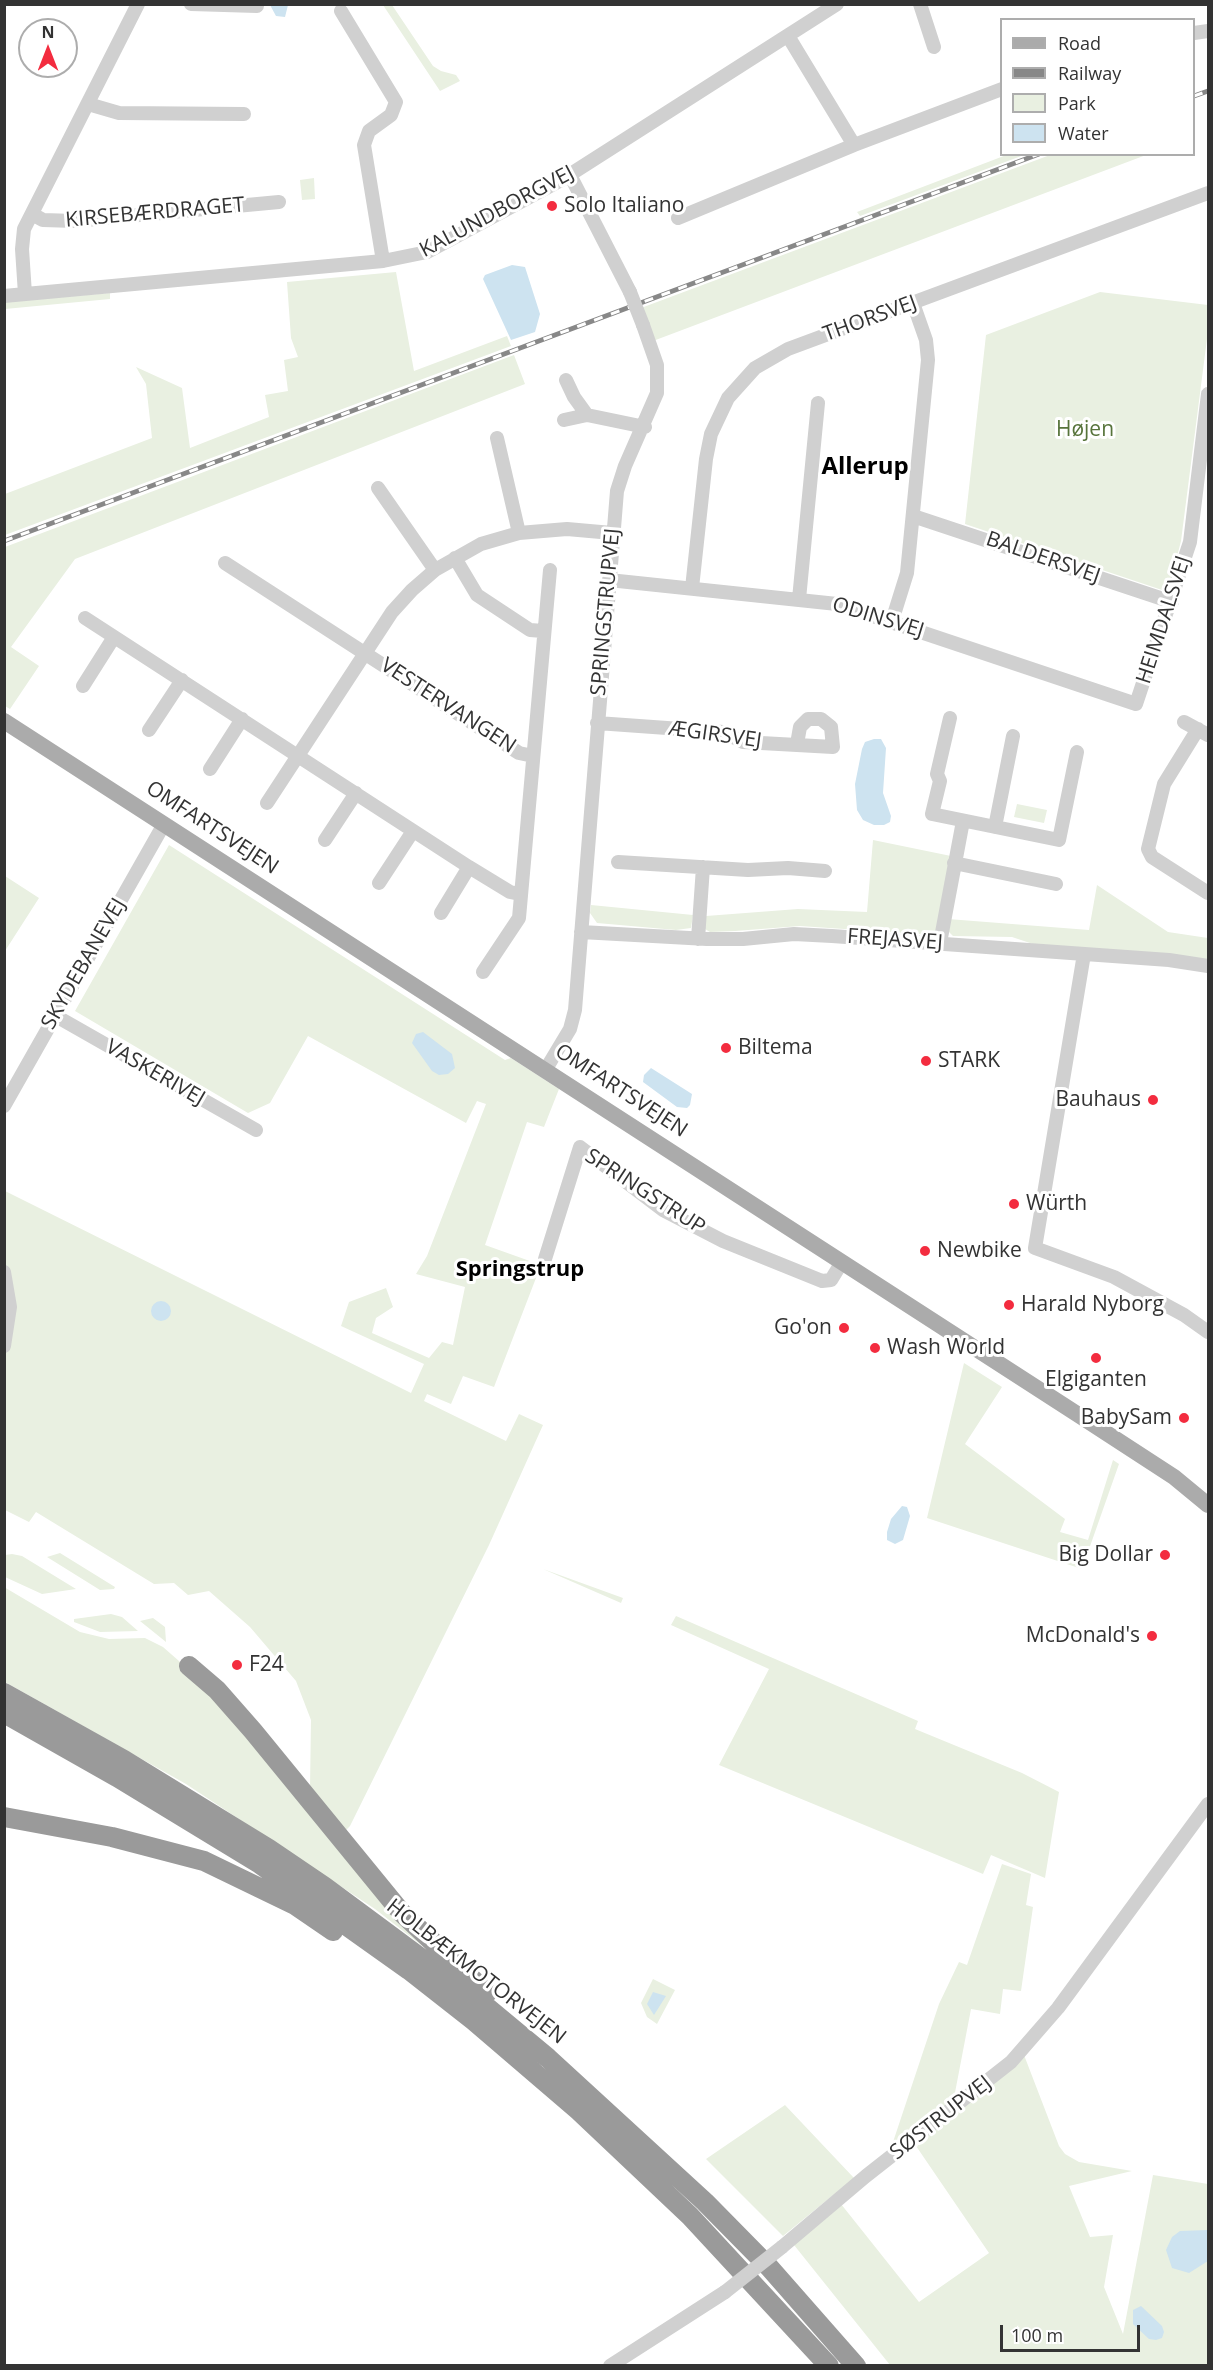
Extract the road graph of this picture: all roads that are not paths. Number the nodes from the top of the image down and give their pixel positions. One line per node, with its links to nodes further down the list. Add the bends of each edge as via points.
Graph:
1 (138, 4): 10 (street)
2 (190, 4): 5 (street)
3 (837, 4): 7 (street, KALUNDBORGVEJ)
4 (920, 4): 8 (street)
5 (256, 6)
6 (341, 11): 18 (street, via 396,102 391,115 369,131 364,145)
7 (788, 36): 12 (street); 13 (street, KALUNDBORGVEJ)
8 (934, 47)
9 (1000, 90): 12 (street)
10 (88, 104): 11 (street, via 119,113); 16 (street)
11 (244, 114)
12 (854, 145): 17 (street)
13 (570, 175): 18 (street, KALUNDBORGVEJ, via 438,248); 27 (street, SPRINGSTRUPVEJ, bridge, via 643,325 658,376 655,402)
14 (1209, 193): 21 (street, THORSVEJ)
15 (279, 202): 16 (street, KIRSEBÆRDRAGET, via 75,221 43,220)
16 (32, 214): 19 (street, via 22,240)
17 (678, 218)
18 (383, 261): 19 (street, KALUNDBORGVEJ)
19 (25, 294): 20 (street, KALUNDBORGVEJ)
20 (4, 296)
21 (913, 303): 30 (street, via 926,340 928,360); 38 (street, THORSVEJ, via 788,349 755,368 731,393 708,446)
22 (566, 380): 25 (street)
23 (1209, 394): 40 (street, HEIMDALSVEJ, via 1192,534)
24 (818, 403): 39 (street)
25 (587, 415): 26 (street); 27 (street)
26 (564, 420)
27 (645, 427): 32 (street, SPRINGSTRUPVEJ, via 618,486)
28 (497, 438): 31 (street)
29 (378, 488): 35 (street)
30 (914, 516): 40 (street, BALDERSVEJ); 42 (street, via 905,582)
31 (519, 533): 32 (street, VESTERVANGEN, via 567,529); 33 (street, VESTERVANGEN, via 481,544)
32 (612, 533): 37 (street, SPRINGSTRUPVEJ)
33 (455, 558): 35 (street, VESTERVANGEN); 43 (street, via 477,595 530,630)
34 (225, 563): 45 (street, VESTERVANGEN)
35 (435, 570): 45 (street, VESTERVANGEN, via 398,604)
36 (550, 570): 43 (street, VESTERVANGEN)
37 (609, 580): 38 (street, ODINSVEJ); 53 (street, SPRINGSTRUPVEJ)
38 (692, 588): 39 (street, ODINSVEJ)
39 (799, 598): 42 (street, ODINSVEJ, via 846,606)
40 (1172, 602): 48 (street, HEIMDALSVEJ)
41 (85, 618): 44 (street)
42 (892, 621): 48 (street, ODINSVEJ)
43 (543, 631): 60 (street, VESTERVANGEN)
44 (114, 637): 46 (street); 47 (street)
45 (365, 652): 59 (street, VESTERVANGEN); 60 (street, VESTERVANGEN, via 519,753)
46 (182, 680): 50 (street); 54 (street)
47 (83, 686)
48 (1136, 704)
49 (950, 718): 62 (street, via 937,774)
50 (242, 719): 59 (street); 61 (street)
51 (4, 721): 69 (main road, OMFARTSVEJEN)
52 (1184, 722): 55 (street)
53 (597, 723): 57 (street, ÆGIRSVEJ, via 723,732 742,742); 83 (street, SPRINGSTRUPVEJ)
54 (149, 730)
55 (1203, 732): 80 (street, via 1164,784 1148,849 1152,857)
56 (1013, 736): 70 (street)
57 (796, 744)
58 (1077, 752): 67 (street)
59 (298, 756): 64 (street); 66 (street, VESTERVANGEN)
60 (533, 756): 81 (street, VESTERVANGEN)
61 (210, 769)
62 (940, 781): 63 (street); 68 (street, via 932,814)
63 (954, 784)
64 (356, 793): 71 (street); 72 (street)
65 (1052, 802): 67 (street)
66 (267, 803)
67 (1066, 805): 70 (street, via 1059,840)
68 (963, 821): 70 (street); 74 (street)
69 (164, 824): 89 (street, SKYDEBANEVEJ); 90 (main road, OMFARTSVEJEN)
70 (995, 827)
71 (413, 831): 75 (street); 78 (street)
72 (325, 840)
73 (618, 862): 76 (street)
74 (954, 863): 79 (street); 85 (street)
75 (469, 867): 81 (street); 82 (street)
76 (703, 867): 77 (street); 84 (street)
77 (825, 871)
78 (379, 883)
79 (1056, 884)
80 (1209, 893)
81 (520, 894): 88 (street, VESTERVANGEN, via 519,918)
82 (441, 913)
83 (581, 932): 84 (street, FREJASVEJ); 90 (street, SPRINGSTRUPVEJ, via 573,1018)
84 (698, 939): 85 (street, FREJASVEJ, via 794,934)
85 (940, 943): 86 (street, FREJASVEJ)
86 (1084, 954): 87 (street, FREJASVEJ); 96 (street, via 1035,1248 1114,1277)
87 (1209, 966)
88 (483, 972)
89 (54, 1015): 91 (street, SKYDEBANEVEJ); 92 (street, VASKERIVEJ)
90 (546, 1069): 94 (main road, OMFARTSVEJEN)
91 (4, 1106)
92 (256, 1130)
93 (545, 1259): 94 (street, SPRINGSTRUP, via 580,1148 672,1215 723,1241 822,1281 831,1280)
94 (842, 1262): 98 (main road, OMFARTSVEJEN, via 1164,1471)
95 (4, 1272): 97 (street, via 10,1308)
96 (1206, 1325)
97 (4, 1346)
98 (1209, 1505)
99 (189, 1666): 104 (highway, via 254,1731 401,1911 517,2019)
100 (4, 1693): 104 (highway, HOLBÆKMOTORVEJEN, via 134,1765 269,1849 417,1954)
101 (4, 1713): 104 (highway, HOLBÆKMOTORVEJEN, via 155,1799 270,1871)
102 (1209, 1804): 105 (street, SØSTRUPVEJ, bridge, via 1058,2008 1011,2062 725,2292)
103 (4, 1817): 104 (highway, via 154,1846 204,1861 249,1881 295,1905)
104 (544, 2067): 106 (highway, HOLBÆKMOTORVEJEN); 107 (highway, HOLBÆKMOTORVEJEN, via 705,2202)
105 (610, 2366)
106 (829, 2366)
107 (856, 2366)

